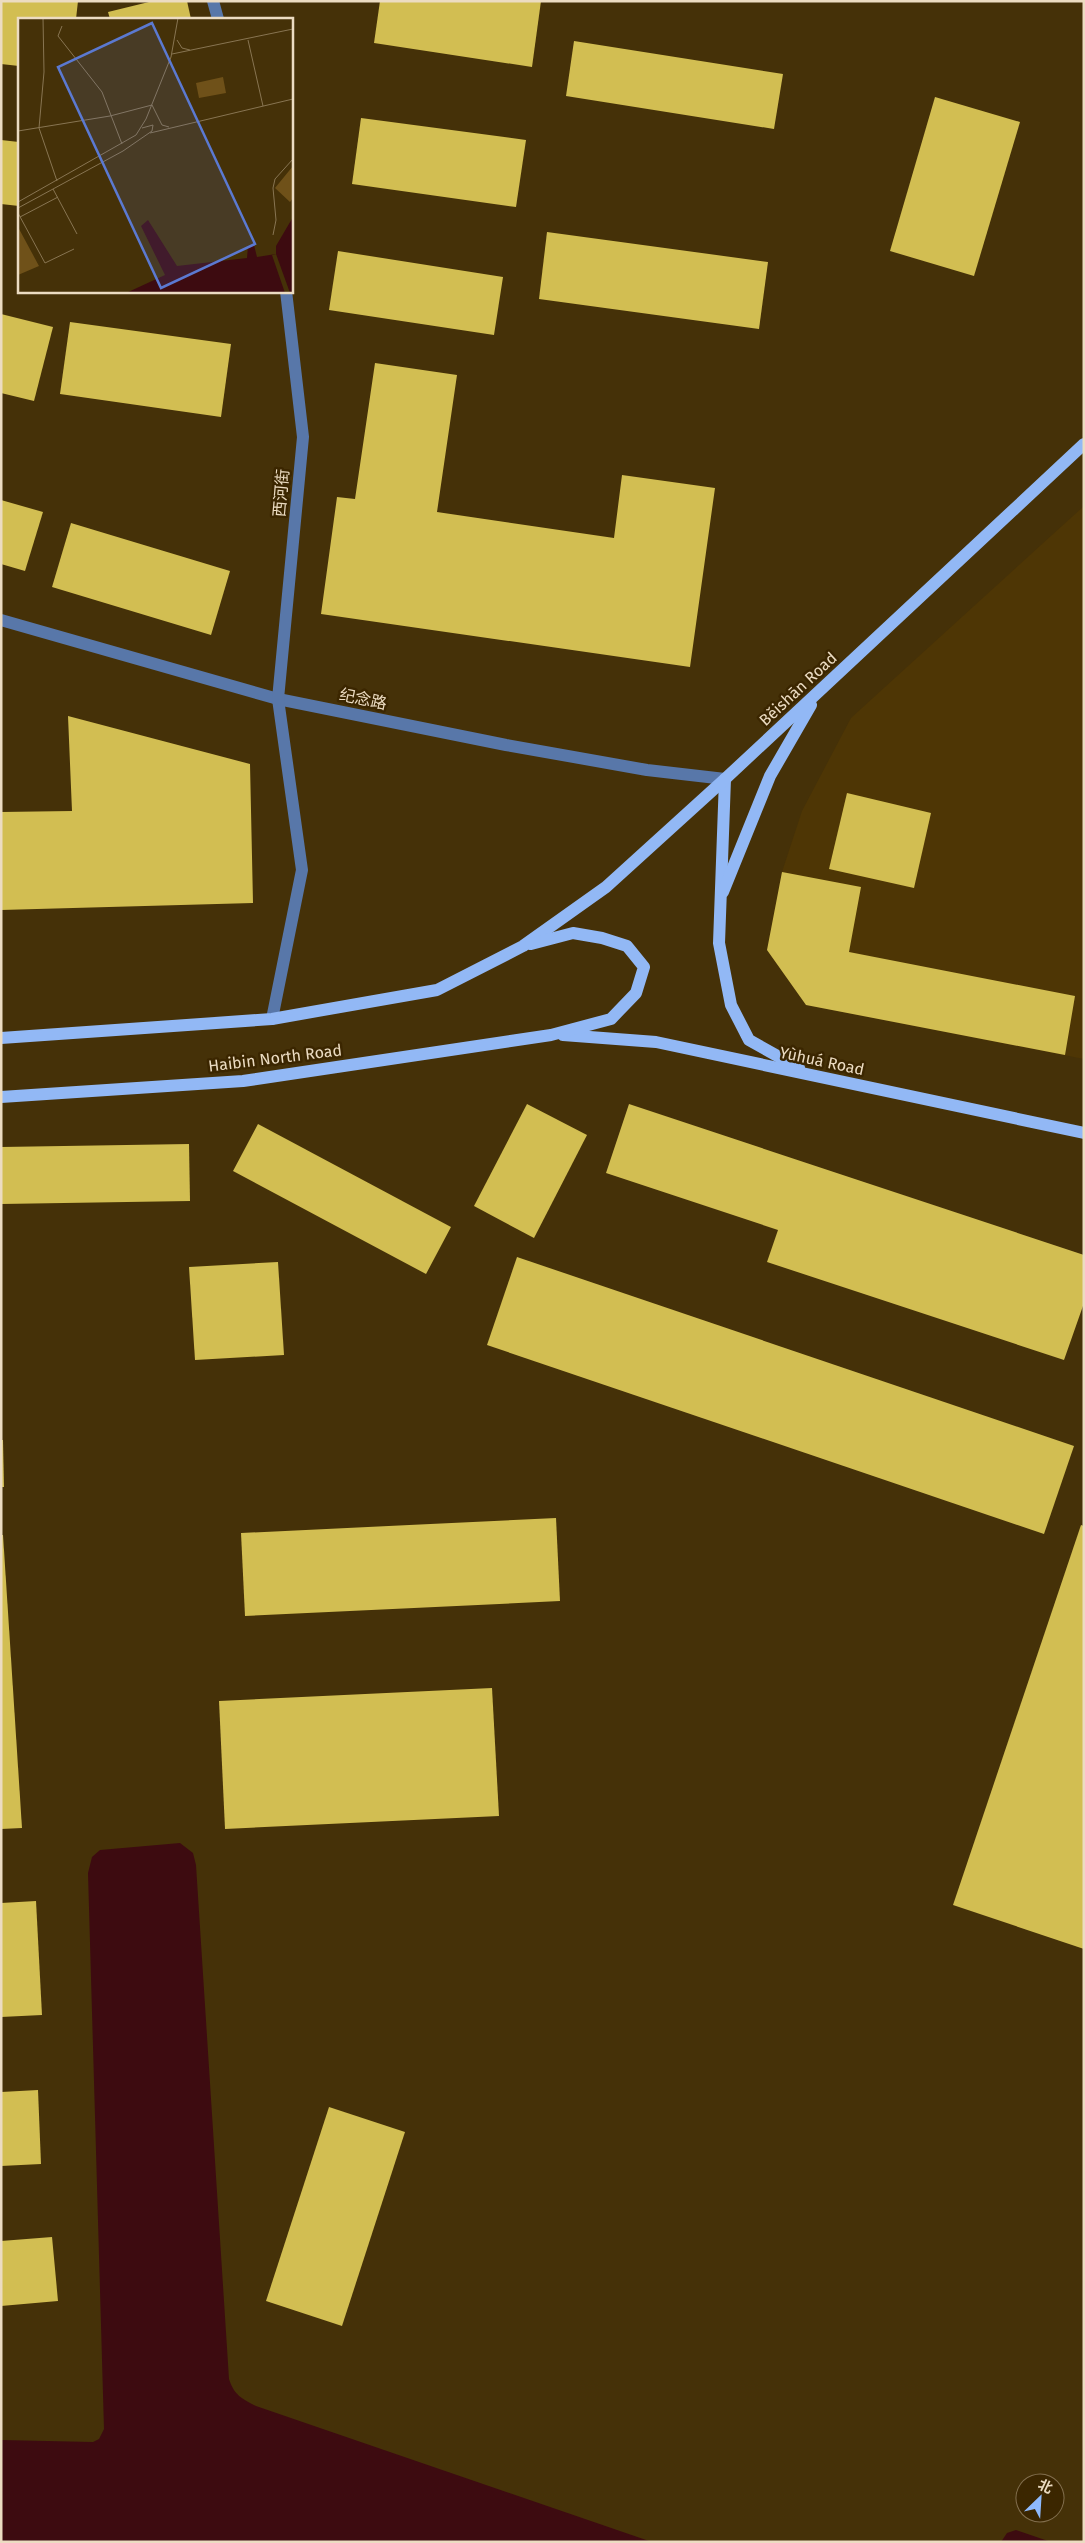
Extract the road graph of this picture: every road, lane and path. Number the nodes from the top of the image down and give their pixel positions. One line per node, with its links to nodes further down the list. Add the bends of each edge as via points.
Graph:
1 (213, 1): 2 (street)
2 (218, 18)
3 (286, 292): 7 (street, 西河街, via 303,437)
4 (1084, 444): 6 (main road, Běishān Road)
5 (1, 620): 7 (street, 纪念路)
6 (817, 694): 8 (main road, Běishān Road); 9 (main road, via 770,776)
7 (278, 698): 8 (street, 纪念路, via 506,745 647,770); 11 (street, 西河街, via 302,870)
8 (725, 779): 9 (main road); 10 (main road, Běishān Road, via 606,887)
9 (719, 902): 14 (main road, via 719,943 731,1005 749,1040)
10 (523, 946): 11 (main road, via 437,990); 12 (main road, via 573,933 602,938 626,946 644,967 636,993 611,1019)
11 (272, 1019): 13 (main road)
12 (551, 1035): 14 (main road, Yùhuá Road, via 656,1042); 15 (main road, Haibin North Road, via 243,1081)
13 (1, 1038)
14 (812, 1075): 16 (main road, Yùhuá Road)
15 (1, 1097)
16 (1084, 1133)

